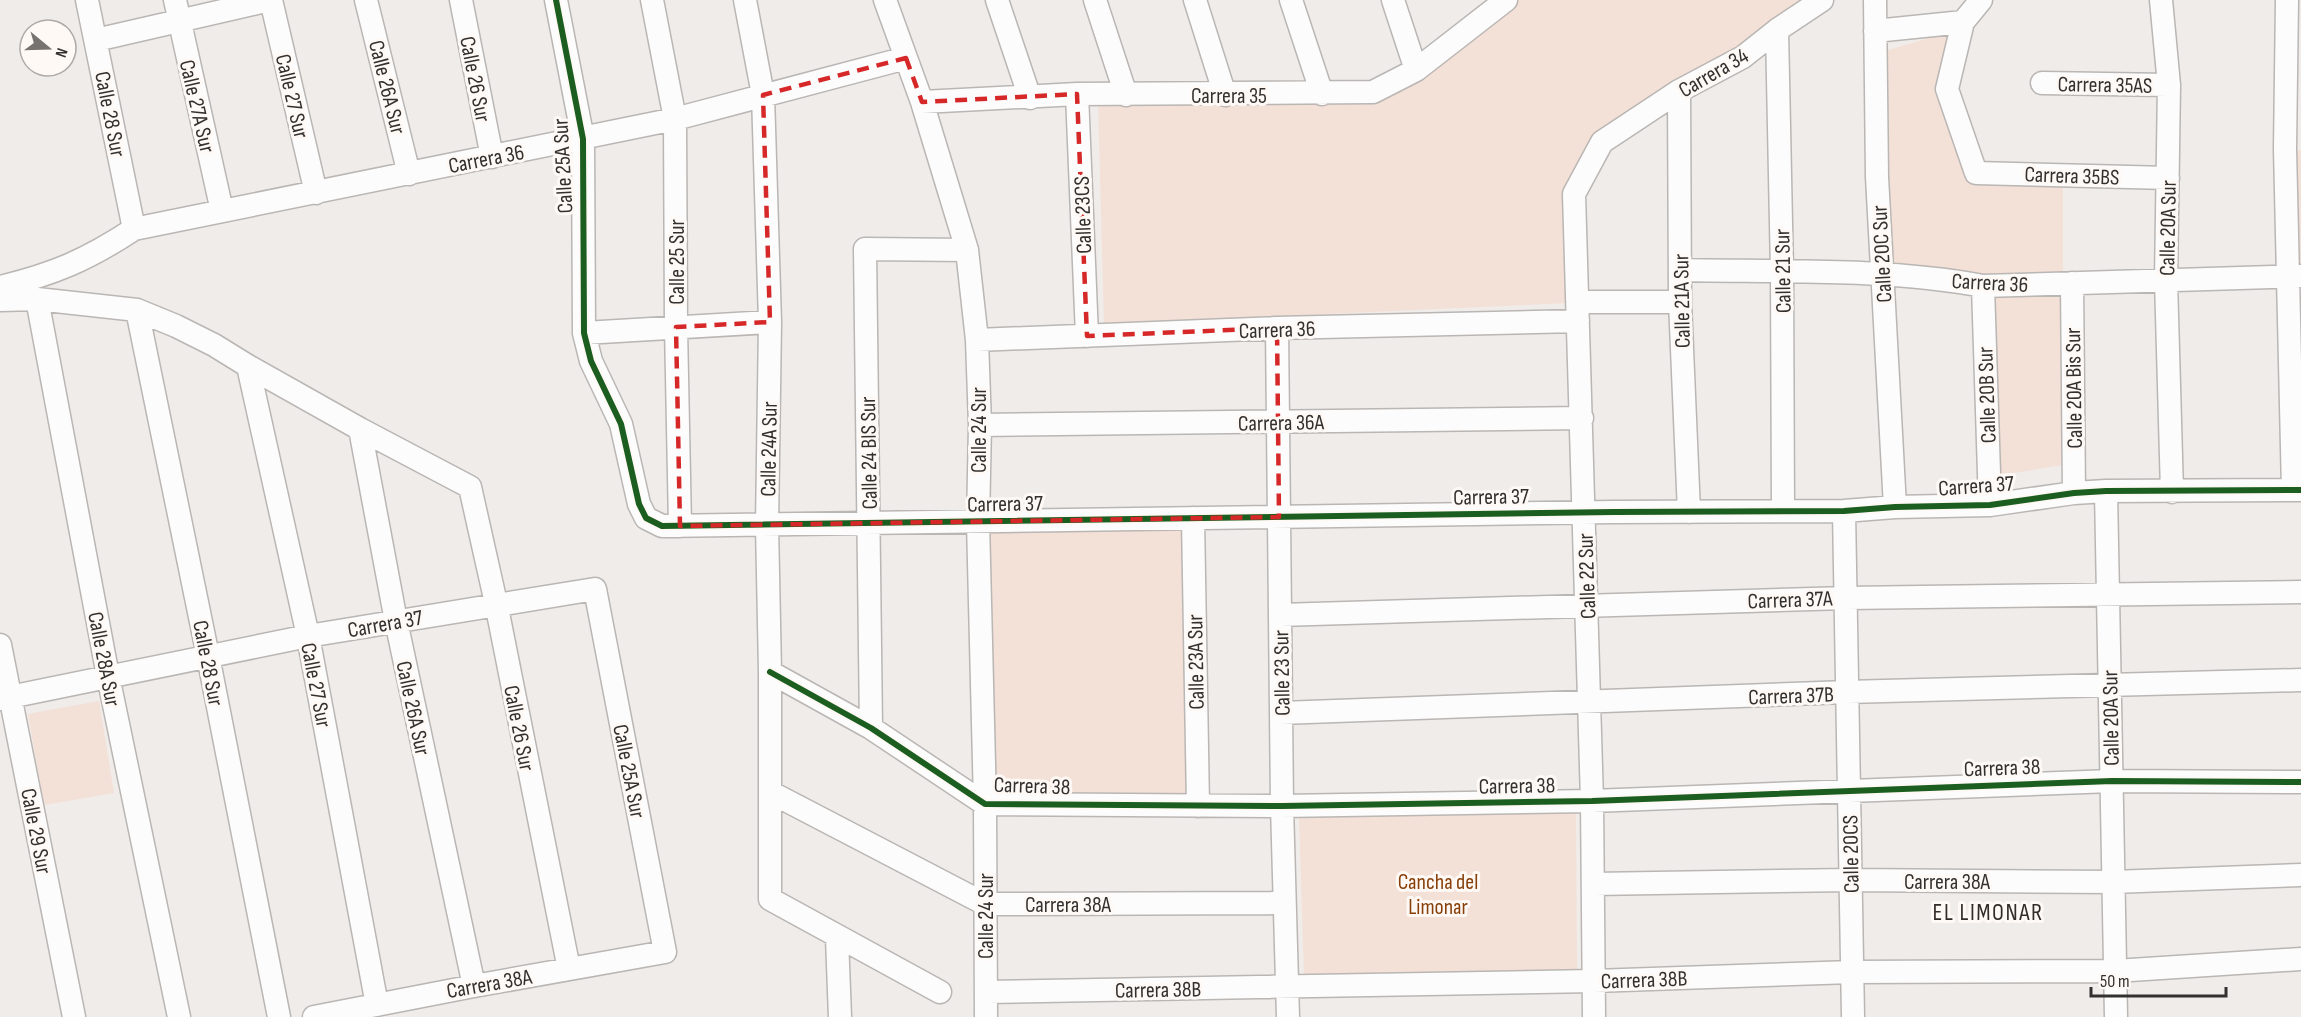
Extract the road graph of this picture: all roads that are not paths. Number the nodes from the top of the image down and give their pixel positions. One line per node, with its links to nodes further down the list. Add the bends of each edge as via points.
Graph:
1 (87, 0): 24 (street, Calle 28 Sur)
2 (270, 0): 20 (street); 43 (street, Calle 27 Sur)
3 (366, 0): 41 (street, Calle 26A Sur)
4 (461, 0): 40 (street, Calle 26 Sur)
5 (556, 0): 38 (street, Calle 25A Sur)
6 (652, 0): 37 (street, Calle 25 Sur)
7 (746, 0): 32 (street, Calle 24A Sur)
8 (885, 0): 25 (street, Calle 24 Sur)
9 (997, 0): 35 (street)
10 (1095, 0): 33 (street)
11 (1195, 0): 34 (street)
12 (1292, 0): 31 (street)
13 (1393, 0): 26 (street)
14 (1822, 0): 22 (street, Carrera 34)
15 (1875, 0): 23 (street, Calle 20C Sur)
16 (1981, 0): 21 (street)
17 (2161, 0): 28 (street, Calle 20A Sur)
18 (2287, 0): 50 (street, via 2285,149)
19 (1500, 2): 26 (street, Carrera 35)
20 (177, 11): 24 (street); 44 (street, Calle 27A Sur)
21 (1963, 22): 23 (street); 42 (street, Carrera 35BS, via 1947,89 1976,173)
22 (1777, 30): 29 (street, Carrera 34, via 1743,57); 48 (street, Calle 21 Sur)
23 (1875, 31): 49 (street, Calle 20C Sur)
24 (96, 40): 45 (street, Calle 28 Sur)
25 (906, 58): 32 (street, Carrera 36); 36 (street, Calle 24 Sur)
26 (1416, 70): 31 (street, Carrera 35, via 1373,92)
27 (2042, 83): 28 (street, Carrera 35AS)
28 (2169, 85): 42 (street, Calle 20A Sur)
29 (1679, 91): 39 (street, Carrera 34); 47 (street, Calle 21A Sur)
30 (1077, 94): 33 (street, Carrera 35); 35 (street, Carrera 35); 64 (street, Calle 23CS)
31 (1322, 94): 34 (street, Carrera 35)
32 (764, 95): 37 (street, Carrera 36); 60 (street, Calle 24A Sur)
33 (1126, 95): 34 (street, Carrera 35)
34 (1225, 95)
35 (1030, 98): 36 (street, Carrera 35)
36 (922, 102): 46 (street, Calle 24 Sur)
37 (675, 119): 38 (street, Carrera 36); 61 (street, Calle 25 Sur)
38 (583, 139): 40 (street, Carrera 36); 63 (street, Calle 25A Sur)
39 (1602, 142): 59 (street, Calle 22 Sur, via 1574,194)
40 (492, 157): 41 (street, Carrera 36)
41 (409, 174): 43 (street, Carrera 36)
42 (2168, 178): 51 (street, Calle 20A Sur)
43 (316, 193): 44 (street, Carrera 36)
44 (222, 211): 45 (street, Carrera 36)
45 (134, 229): 54 (street, via 97,253 52,273)
46 (967, 250): 65 (street, Calle 24 Sur); 84 (street, Calle 24 BIS Sur, via 865,249)
47 (1680, 270): 48 (street, Carrera 36); 57 (street, Calle 21A Sur)
48 (1782, 273): 49 (street, Carrera 36); 77 (street, Calle 21 Sur)
49 (1882, 275): 53 (street, Carrera 36); 76 (street, Calle 20C Sur)
50 (2294, 276): 51 (street, Carrera 36); 71 (street)
51 (2166, 280): 52 (street, Carrera 36); 73 (street, Calle 20A Sur)
52 (2072, 283): 53 (street, Carrera 36); 74 (street, Calle 20A Bis Sur)
53 (1983, 286): 75 (street, Calle 20B Sur)
54 (0, 287)
55 (37, 299): 56 (street); 58 (street); 99 (street, Calle 28A Sur)
56 (0, 300)
57 (1680, 302): 59 (street, Carrera 36); 80 (street, Calle 21A Sur)
58 (137, 310): 66 (street, via 177,326); 97 (street, Calle 28 Sur)
59 (1578, 311): 62 (street, Carrera 36); 67 (street, Calle 22 Sur)
60 (770, 322): 61 (street); 85 (street, Calle 24A Sur)
61 (676, 327): 63 (street); 86 (street, Calle 25 Sur)
62 (1277, 328): 64 (street, Carrera 36); 68 (street, Calle 23 Sur)
63 (584, 333): 86 (street, Calle 25A Sur, via 591,361 621,424 646,519 662,526)
64 (1087, 336): 65 (street, Carrera 36)
65 (976, 340): 69 (street, Calle 24 Sur)
66 (248, 366): 70 (street); 95 (street, Calle 27 Sur)
67 (1582, 418): 68 (street, Carrera 36A); 79 (street, Calle 22 Sur)
68 (1277, 423): 69 (street, Carrera 36A); 81 (street, Calle 23 Sur)
69 (980, 425): 83 (street, Calle 24 Sur)
70 (360, 429): 91 (street, Calle 26 Sur, via 470,487); 94 (street, Calle 26A Sur)
71 (2297, 490): 73 (street, Carrera 37)
72 (2106, 491): 73 (street, Carrera 37); 74 (street, Carrera 37); 89 (street, Calle 20A Sur)
73 (2172, 492)
74 (2074, 493): 75 (street, Carrera 37)
75 (1990, 505): 76 (street, Carrera 37)
76 (1896, 507): 78 (street, Carrera 37)
77 (1783, 511): 78 (street, Carrera 37); 80 (street, Carrera 37)
78 (1844, 511): 90 (street, Calle 20CS)
79 (1584, 512): 80 (street, Carrera 37); 81 (street, Carrera 37); 92 (street, Calle 22 Sur)
80 (1689, 512)
81 (1279, 517): 82 (street, Carrera 37); 93 (street, Calle 23 Sur)
82 (1193, 518): 83 (street, Carrera 37); 113 (street, Calle 23A Sur)
83 (978, 522): 84 (street, Carrera 37); 112 (street, Calle 24 Sur)
84 (869, 524): 85 (street, Carrera 37); 106 (street, Calle 24 BIS Sur)
85 (767, 525): 86 (street, Carrera 37); 98 (street, Calle 24A Sur)
86 (680, 526)
87 (595, 589): 91 (street, Carrera 37); 122 (street, Calle 25A Sur)
88 (2301, 592): 89 (street, Carrera 37A)
89 (2108, 593): 90 (street, Carrera 37A); 101 (street, Calle 20A Sur)
90 (1846, 598): 92 (street, Carrera 37A); 102 (street, Calle 20CS)
91 (495, 603): 94 (street, Carrera 37); 124 (street, Calle 26 Sur)
92 (1587, 606): 93 (street, Carrera 37A); 104 (street, Calle 22 Sur)
93 (1280, 615): 105 (street, Calle 23 Sur)
94 (396, 621): 95 (street, Carrera 37); 128 (street, Calle 26A Sur)
95 (308, 636): 97 (street, Carrera 37); 132 (street, Calle 27 Sur)
96 (0, 645): 103 (street, Calle 29 Sur)
97 (208, 656): 99 (street, Carrera 37); 135 (street, Calle 28 Sur)
98 (770, 672): 106 (street, Carrera 38); 110 (street, Calle 24A Sur)
99 (108, 676): 103 (street, Carrera 37); 134 (street, Calle 28A Sur)
100 (2301, 680): 101 (street, Carrera 37B)
101 (2110, 684): 102 (street, Carrera 37B); 107 (street, Calle 20A Sur)
102 (1847, 692): 104 (street, Carrera 37B); 109 (street, Calle 20CS)
103 (5, 698): 133 (street, Calle 29 Sur)
104 (1590, 702): 105 (street, Carrera 37B); 111 (street, Calle 22 Sur)
105 (1281, 713): 114 (street, Calle 23 Sur)
106 (871, 728): 112 (street, Carrera 38)
107 (2112, 781): 108 (street, Carrera 38); 109 (street, Carrera 38); 117 (street, Calle 20A Sur)
108 (2301, 782)
109 (1849, 791): 111 (street, Carrera 38); 116 (street, Calle 20CS)
110 (770, 792): 120 (street, Carrera 38A); 121 (street, Calle 24A Sur, via 770,899)
111 (1592, 801): 114 (street, Carrera 38); 118 (street, Calle 22 Sur)
112 (985, 804): 113 (street, Carrera 38); 120 (street, Calle 24 Sur)
113 (1198, 806): 114 (street, Carrera 38)
114 (1282, 806): 119 (street, Calle 23 Sur)
115 (2301, 875): 117 (street, Carrera 38A)
116 (1850, 880): 117 (street, Carrera 38A); 118 (street, Carrera 38A); 126 (street, Calle 20CS)
117 (2113, 882): 125 (street, Calle 20A Sur)
118 (1593, 884): 127 (street, Calle 22 Sur)
119 (1284, 903): 120 (street, Carrera 38A); 129 (street, Calle 23 Sur)
120 (985, 904): 131 (street, Calle 24 Sur)
121 (837, 938): 130 (street); 137 (street)
122 (665, 952): 124 (street, Carrera 38A)
123 (2301, 959): 125 (street, Carrera 38B)
124 (569, 969): 128 (street, Carrera 38A)
125 (2115, 971): 126 (street, Carrera 38B); 142 (street, Calle 20A Sur)
126 (1852, 972): 127 (street, Carrera 38B); 141 (street, Calle 20CS)
127 (1594, 981): 129 (street, Carrera 38B); 140 (street, Calle 22 Sur)
128 (474, 986): 132 (street, Carrera 38A)
129 (1287, 986): 131 (street, Carrera 38B); 139 (street, Calle 23 Sur)
130 (940, 992)
131 (986, 992): 138 (street, Calle 24 Sur)
132 (377, 1005): 136 (street, Carrera 38A)
133 (74, 1017)
134 (179, 1017)
135 (279, 1017)
136 (314, 1017)
137 (840, 1017)
138 (986, 1017)
139 (1288, 1017)
140 (1594, 1017)
141 (1853, 1017)
142 (2116, 1017)

